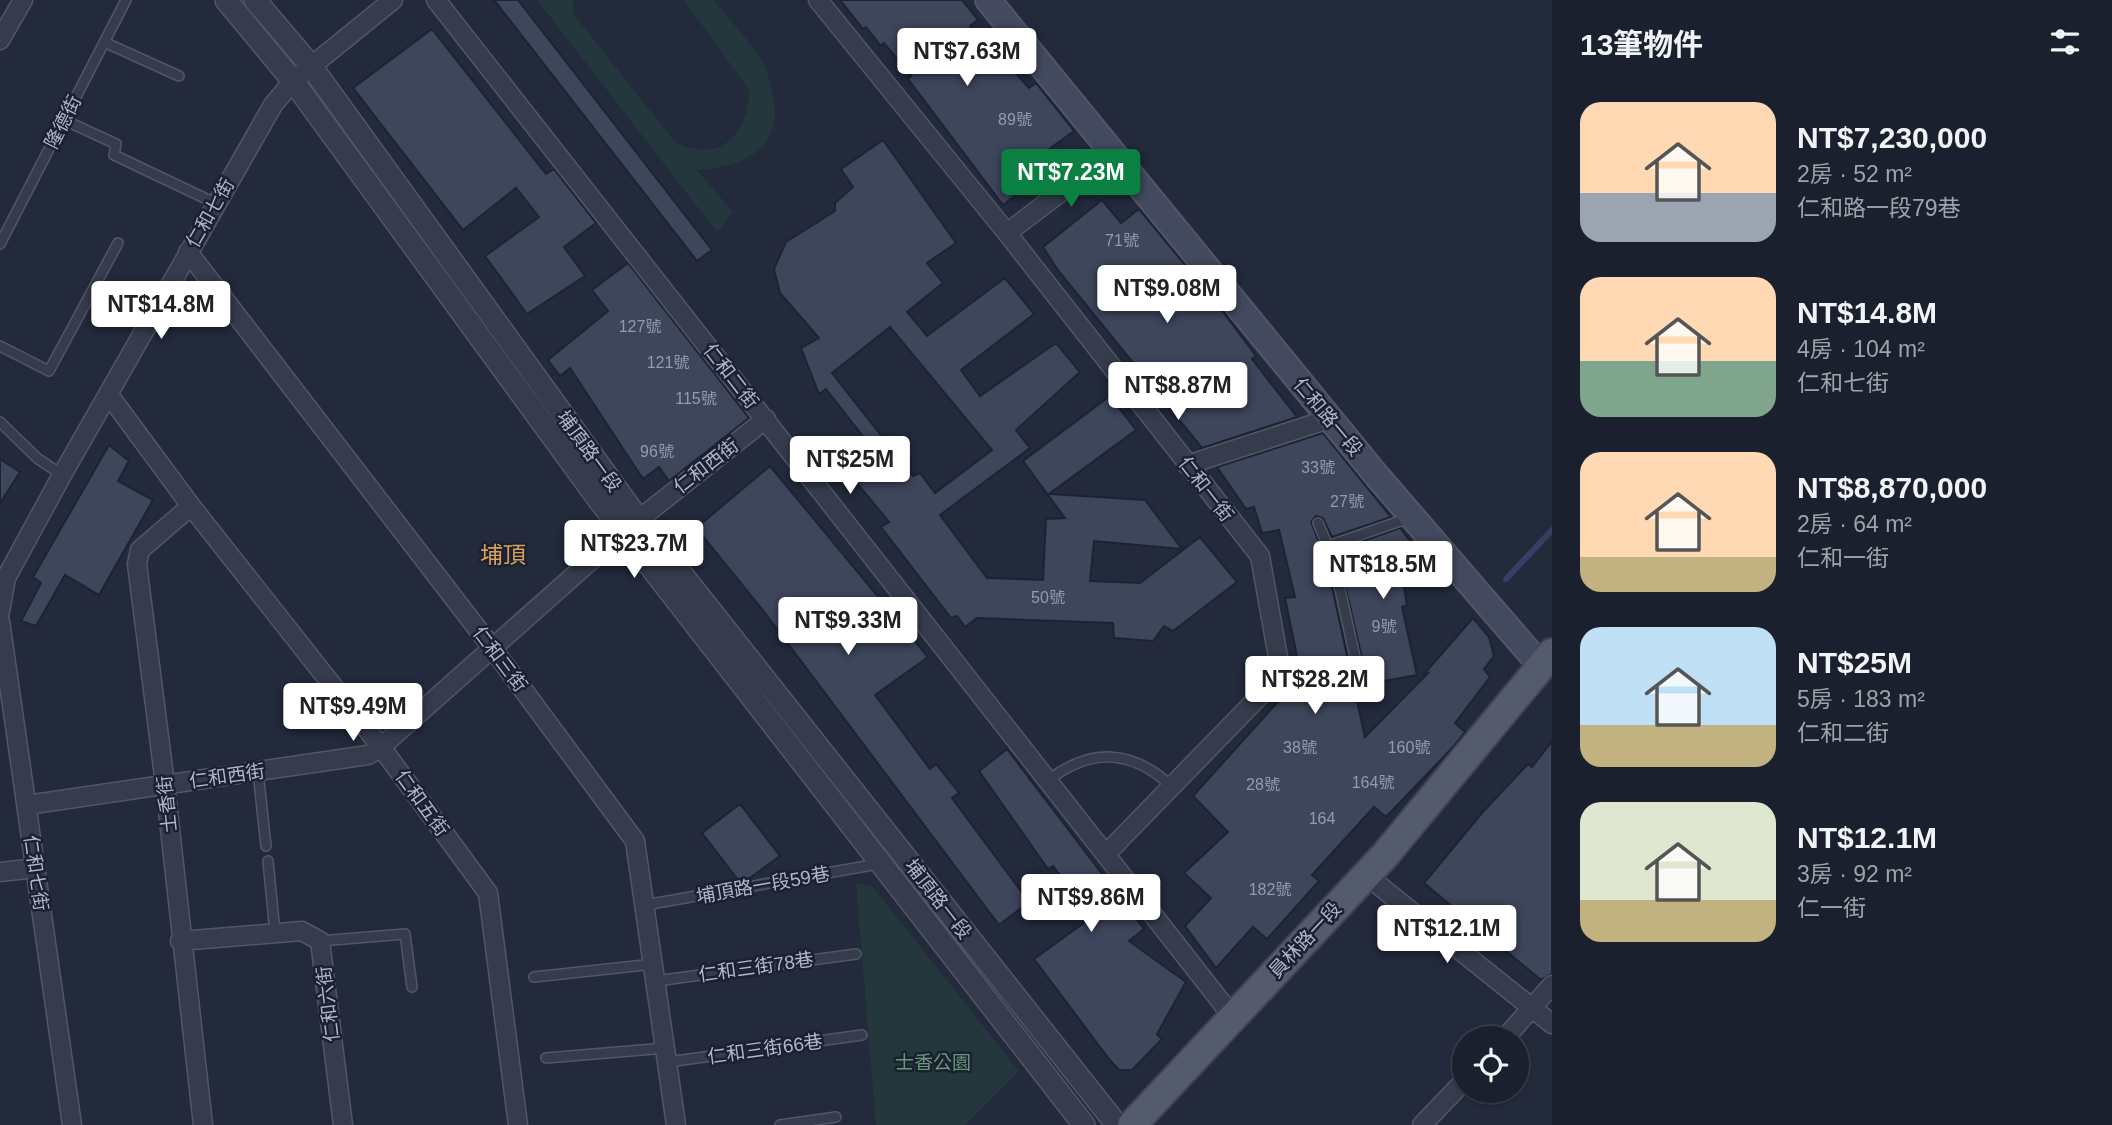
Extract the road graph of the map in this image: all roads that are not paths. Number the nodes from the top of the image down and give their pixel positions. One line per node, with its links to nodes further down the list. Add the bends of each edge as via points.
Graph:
1 (23, 0): 9 (street)
2 (126, 0): 10 (lane, 隆德街)
3 (226, 0): 13 (street, 埔頂路一段)
4 (255, 0): 11 (street, 埔頂路一段)
5 (393, 0): 11 (street, 仁和七街)
6 (436, 0): 23 (street, 仁和二街)
7 (818, 0): 17 (street, 仁和一街)
8 (988, 0): 15 (main road, 仁和路一段)
9 (0, 40)
10 (104, 42): 12 (lane); 14 (lane, 隆德街)
11 (311, 66): 13 (street, 仁和七街); 31 (street, 埔頂路一段)
12 (178, 76)
13 (293, 81): 16 (street, 仁和七街, via 272,105); 31 (street, 埔頂路一段)
14 (64, 120): 16 (lane, via 116,144 114,155); 19 (lane, 隆德街)
15 (1111, 154): 17 (street); 24 (main road, 仁和路一段)
16 (215, 204): 20 (street, 仁和七街)
17 (1007, 233): 26 (street, 仁和一街)
18 (118, 243): 21 (lane, via 49,371)
19 (0, 244)
20 (188, 252): 22 (street, 仁和七街); 35 (street, 仁和三街)
21 (0, 346)
22 (109, 396): 27 (street, 仁和七街); 28 (street, 仁和五街)
23 (766, 419): 31 (street, 仁和西街); 40 (street, 仁和二街)
24 (1329, 419): 26 (street); 29 (main road, 仁和路一段)
25 (0, 422): 27 (lane)
26 (1187, 465): 42 (street, 仁和一街, via 1260,556 1281,674)
27 (62, 475): 33 (street, 仁和七街, via 6,578)
28 (191, 506): 38 (street, 仁和五街); 41 (street, 士香街, via 140,550 137,564)
29 (1412, 517): 32 (lane); 36 (main road, 仁和路一段)
30 (1318, 523): 32 (lane)
31 (631, 526): 35 (street, 仁和西街); 47 (street, 埔頂路一段); 76 (street, 埔頂路一段)
32 (1328, 546): 37 (lane)
33 (0, 611)
34 (0, 631): 43 (street, 仁和七街)
35 (493, 649): 38 (street, 仁和西街); 51 (street, 仁和三街, via 635,841)
36 (1547, 660): 50 (main road, 員林路一段)
37 (1363, 693)
38 (381, 747): 39 (street, 仁和西街, via 368,755); 72 (street, 仁和五街, via 488,893)
39 (258, 772): 41 (street, 仁和西街); 44 (lane)
40 (1049, 780): 42 (lane, via 1077,762 1114,758 1152,768); 45 (street, 仁和二街)
41 (165, 784): 43 (street, 仁和西街); 54 (street, 士香街)
42 (1171, 786): 45 (street, 仁和一街)
43 (27, 805): 48 (street, 仁和七街)
44 (266, 846)
45 (1105, 854): 61 (street, 仁和二街)
46 (268, 860): 52 (lane)
47 (881, 863): 51 (lane, 埔頂路一段59巷); 75 (street, 埔頂路一段)
48 (35, 868): 49 (street); 69 (street, 仁和七街)
49 (0, 872)
50 (1366, 875): 60 (street); 61 (main road, 員林路一段)
51 (645, 905): 56 (street, 仁和三街)
52 (275, 933): 53 (street, 仁和六街, via 302,931); 54 (street, 仁和六街)
53 (320, 941): 59 (lane, via 405,934); 71 (street, 仁和六街)
54 (180, 942): 70 (street, 士香街)
55 (856, 954): 56 (lane, 仁和三街78巷)
56 (655, 972): 57 (lane, 仁和三街78巷); 65 (street, 仁和三街)
57 (534, 977)
58 (1552, 985): 60 (street)
59 (412, 987)
60 (1532, 1009): 62 (street); 63 (street)
61 (1233, 1017): 77 (main road, 員林路一段)
62 (1552, 1024)
63 (1516, 1026)
64 (862, 1035): 65 (lane, 仁和三街66巷)
65 (667, 1055): 66 (lane, 仁和三街66巷); 73 (street, 仁和三街)
66 (547, 1058)
67 (1452, 1094): 78 (street)
68 (836, 1117): 74 (lane)
69 (72, 1125)
70 (203, 1125)
71 (342, 1125)
72 (517, 1125)
73 (676, 1125)
74 (780, 1125)
75 (1084, 1125)
76 (1117, 1125)
77 (1132, 1125)
78 (1422, 1125)

